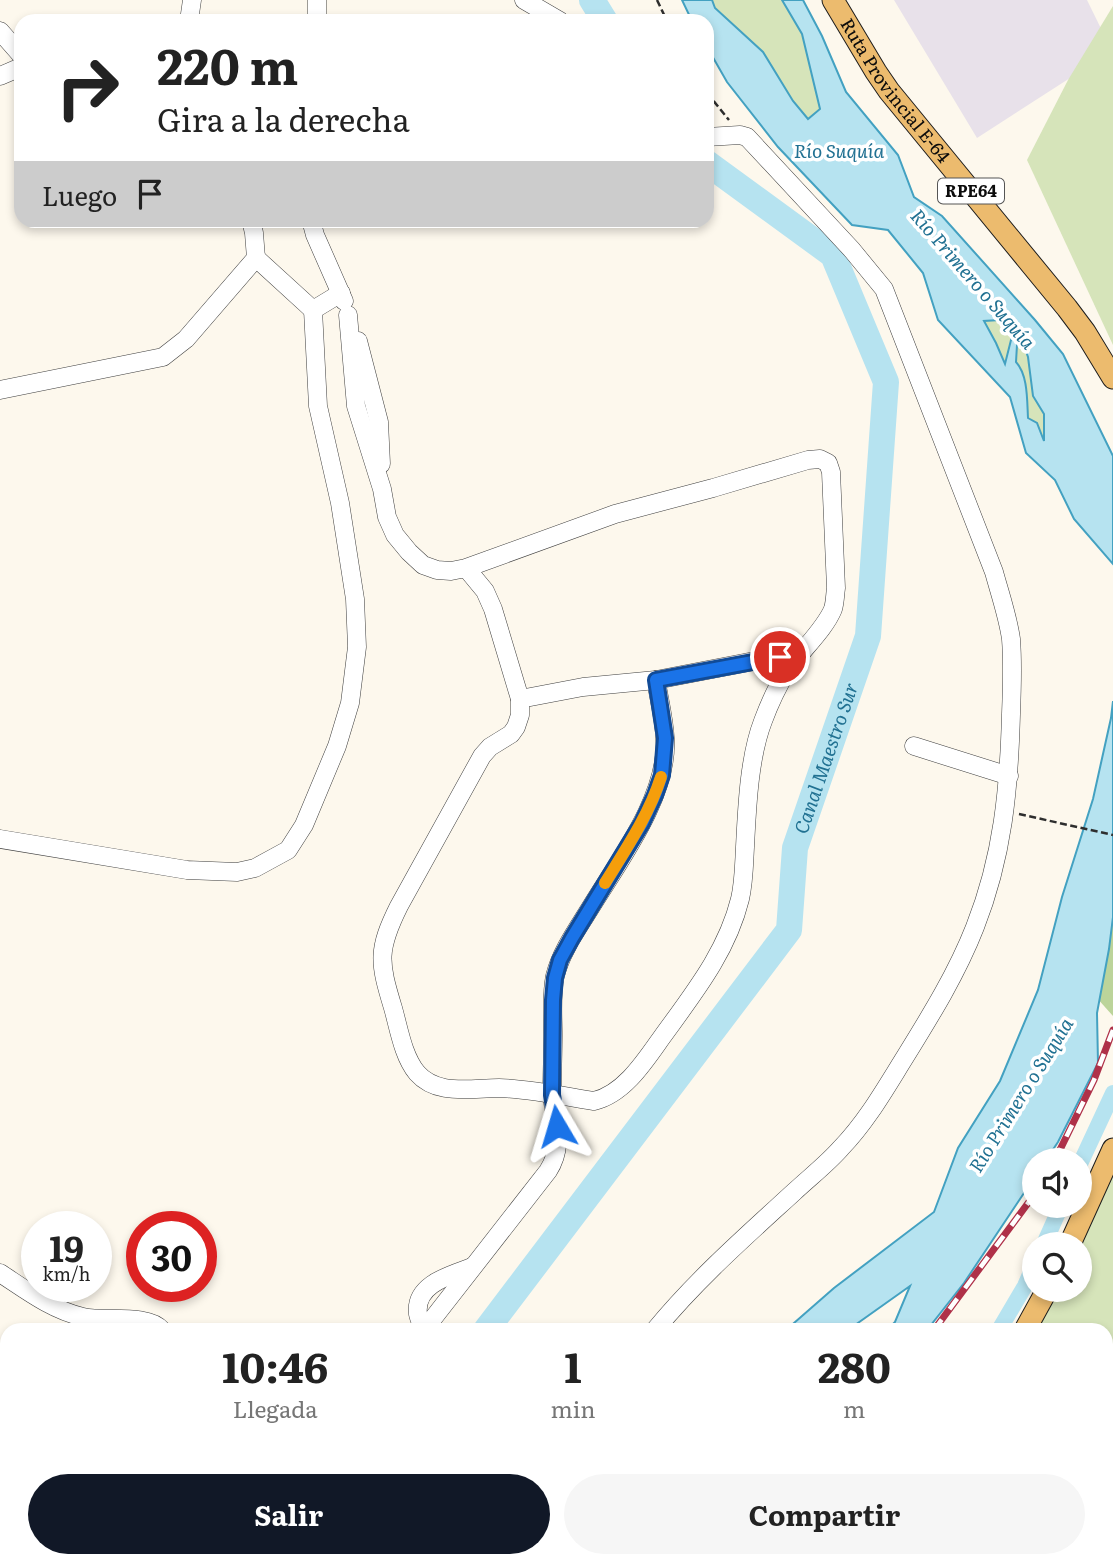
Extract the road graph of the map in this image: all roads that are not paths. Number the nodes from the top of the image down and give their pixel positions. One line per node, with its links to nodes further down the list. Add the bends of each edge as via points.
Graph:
1 (524, 0): 3 (street)
2 (833, 0): 12 (main road, Ruta Provincial E-64 / RPE64, via 889,91 1067,308)
3 (548, 14)
4 (0, 31): 5 (street)
5 (14, 47)
6 (714, 137): 19 (street, via 747,137 884,289 994,572 1006,614 1012,670)
7 (253, 228): 9 (street)
8 (313, 228): 10 (street)
9 (256, 258): 11 (street); 13 (street, via 186,339 163,357)
10 (341, 292): 11 (street); 14 (street, via 379,422 387,517 396,535 423,565 451,571)
11 (313, 310): 20 (street, via 318,406 340,503 355,599 357,647 350,703 304,825 288,850 237,872 187,870)
12 (1113, 378)
13 (0, 390)
14 (466, 568): 15 (street, via 615,514 820,459 828,463 831,472 836,588 827,620); 17 (street, via 493,608)
15 (801, 652): 16 (street); 21 (street, via 762,723 747,808 740,898 723,947 649,1055 616,1092 594,1101)
16 (656, 680): 17 (street); 21 (street, via 665,738 662,775 642,823 560,960 553,1000)
17 (520, 699): 21 (street, via 516,727 482,756 398,906 381,962 407,1057 423,1079 447,1088)
18 (914, 746): 19 (street)
19 (1009, 776): 28 (street, via 998,855 975,928 936,1007 864,1121 840,1149 697,1282)
20 (0, 839)
21 (552, 1095): 27 (street, via 558,1141 553,1164)
22 (1113, 1149): 23 (main road)
23 (1075, 1232)
24 (0, 1273): 26 (street, via 62,1310 84,1317)
25 (1040, 1302): 29 (main road)
26 (154, 1323)
27 (428, 1323)
28 (661, 1323)
29 (1029, 1323)

